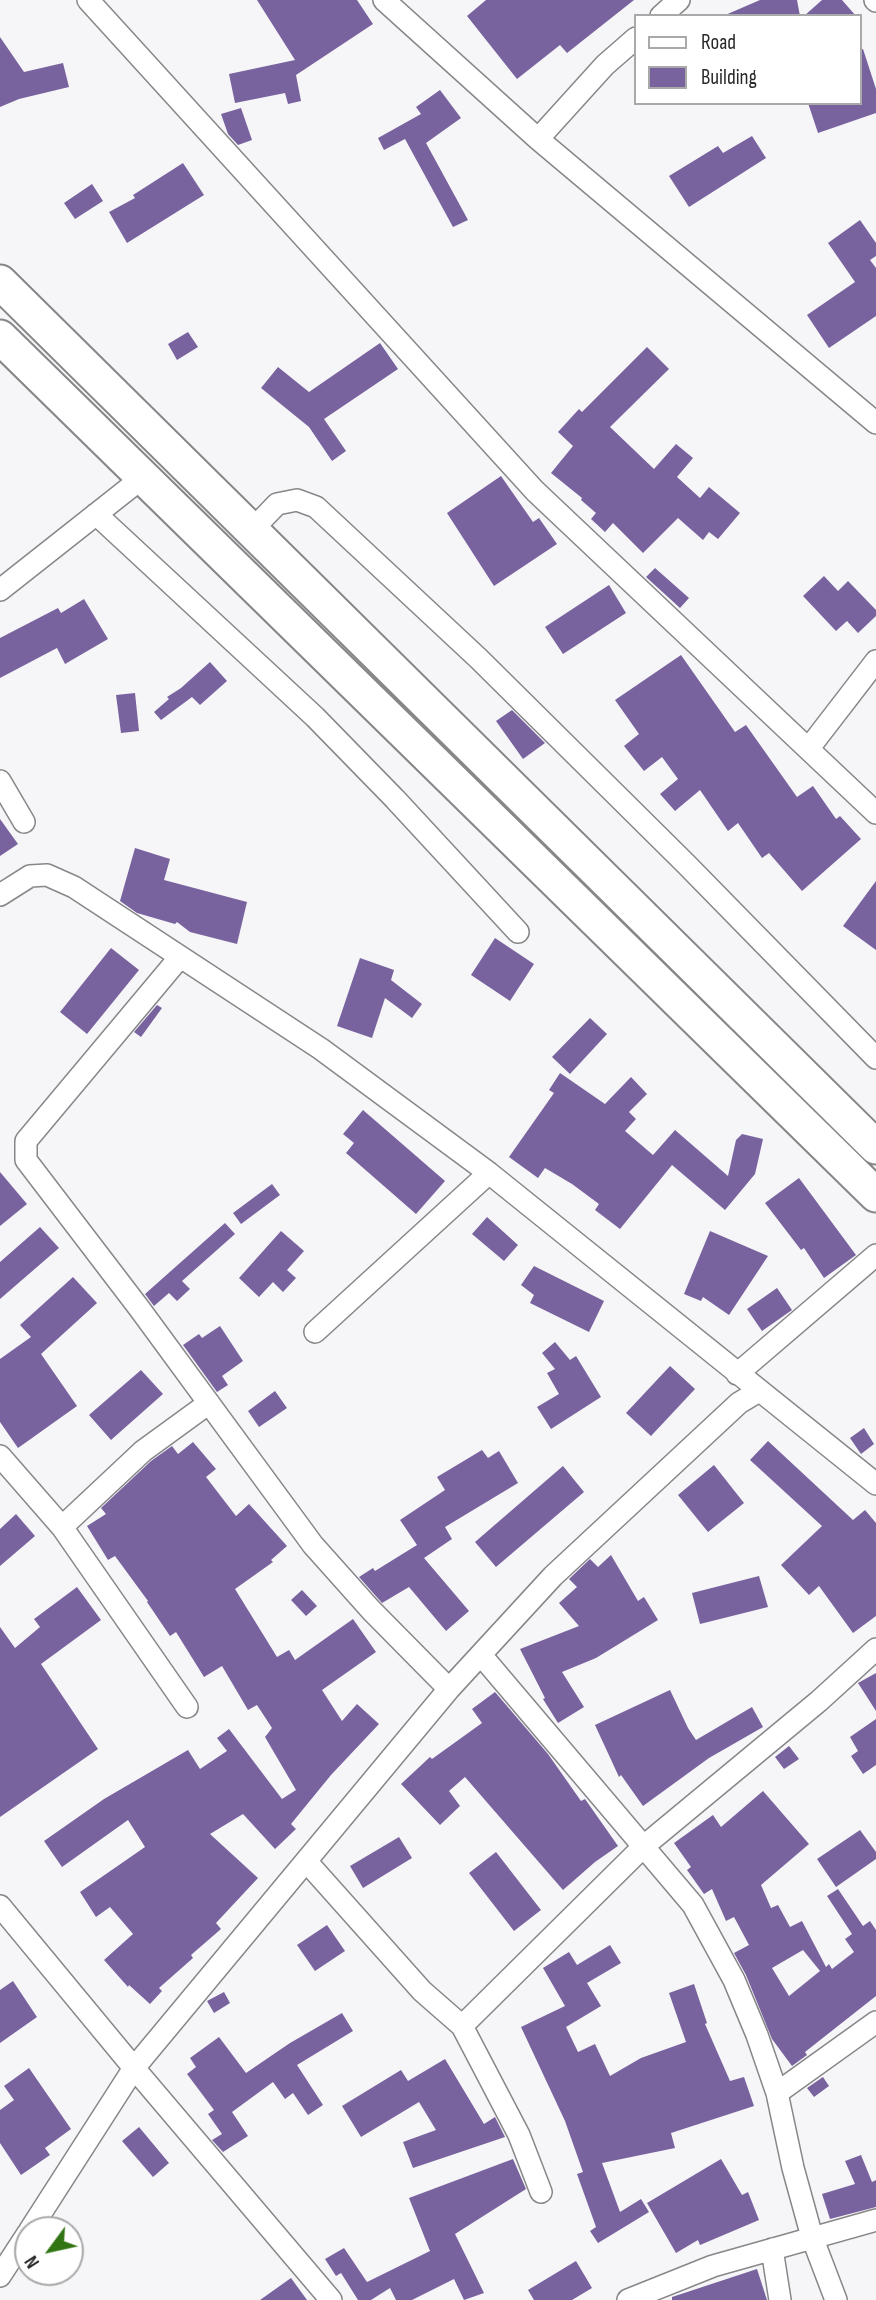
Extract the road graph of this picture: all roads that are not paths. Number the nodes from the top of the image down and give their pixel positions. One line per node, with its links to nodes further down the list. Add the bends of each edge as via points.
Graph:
1 (88, 0): 15 (street, via 535,491)
2 (384, 0): 6 (street)
3 (679, 0): 4 (street)
4 (663, 14)
5 (634, 39): 6 (street)
6 (538, 139): 9 (street)
7 (0, 282): 12 (main road)
8 (0, 337): 10 (main road)
9 (876, 423)
10 (142, 478): 11 (street); 25 (main road)
11 (96, 514): 13 (street); 20 (street, via 315,717)
12 (251, 531): 22 (street, via 277,504 297,500 316,507 478,658); 23 (main road)
13 (0, 590)
14 (876, 661): 15 (street)
15 (809, 748): 17 (street)
16 (0, 781): 18 (street)
17 (876, 813)
18 (24, 822)
19 (0, 895): 21 (street, via 30,876 47,876 74,887)
20 (518, 932)
21 (180, 957): 24 (street, via 321,1049); 30 (street, via 26,1141 26,1160)
22 (876, 1058)
23 (876, 1147)
24 (489, 1173): 27 (street); 28 (street)
25 (876, 1195)
26 (876, 1255): 28 (street)
27 (315, 1332)
28 (737, 1374): 29 (street)
29 (759, 1391): 32 (street); 35 (street, via 739,1403 554,1576)
30 (209, 1403): 33 (street, via 143,1451); 36 (street, via 313,1545)
31 (0, 1456): 33 (street)
32 (876, 1484)
33 (62, 1527): 37 (street)
34 (876, 1649): 38 (street)
35 (481, 1655): 36 (street); 38 (street)
36 (449, 1689): 39 (street)
37 (187, 1707)
38 (644, 1846): 42 (street); 44 (street, via 693,1905 734,1980)
39 (306, 1861): 42 (street, via 422,1990); 43 (street)
40 (0, 1906): 43 (street)
41 (876, 2022): 44 (street)
42 (462, 2026): 45 (street, via 519,2135)
43 (134, 2068): 46 (street); 52 (street)
44 (776, 2093): 48 (street)
45 (541, 2192)
46 (39, 2216)
47 (876, 2220): 48 (street)
48 (812, 2237): 49 (street); 55 (street)
49 (772, 2249): 53 (street, via 713,2266); 54 (street)
50 (14, 2254): 51 (street)
51 (0, 2276)
52 (331, 2300)
53 (628, 2300)
54 (780, 2300)
55 (836, 2300)

